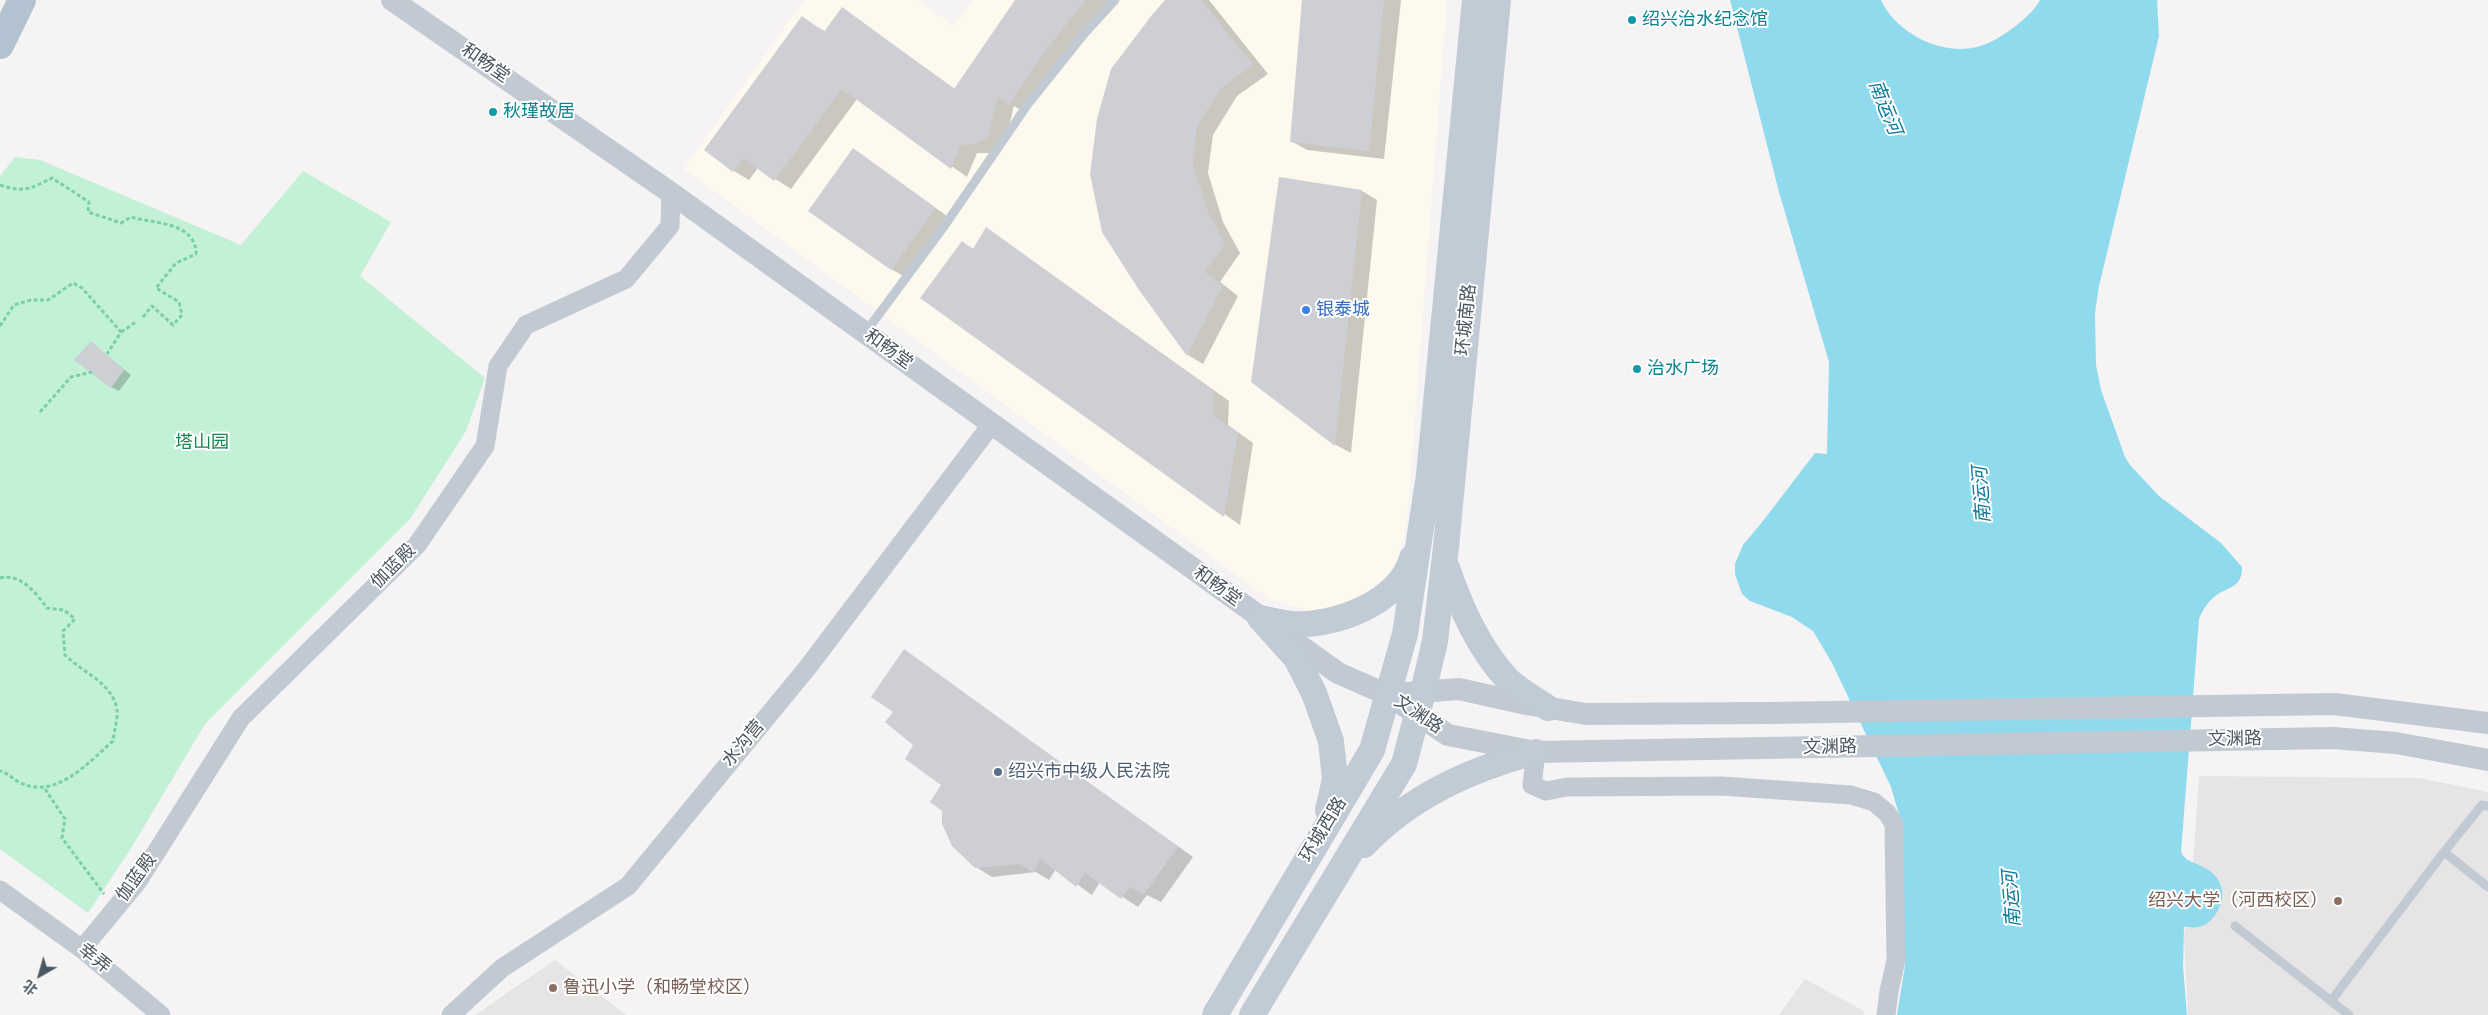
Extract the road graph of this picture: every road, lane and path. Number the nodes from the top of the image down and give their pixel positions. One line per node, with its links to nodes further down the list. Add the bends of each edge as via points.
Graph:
1 (22, 0): 6 (main road)
2 (392, 0): 8 (street, 和畅堂)
3 (1115, 0): 13 (lane, via 1028,104 945,226)
4 (1475, 0): 18 (main road, 环城南路)
5 (1498, 0): 19 (main road, 环城南路)
6 (0, 45)
7 (0, 185): 9 (path, via 16,191 52,178 89,202 88,212 121,224 131,217 188,233 196,244 196,254 176,263 156,288 178,302 182,315 173,325 152,306)
8 (671, 193): 13 (street, 和畅堂); 38 (street, 伽蓝殿, via 670,226 626,279 526,325 498,366 485,446 417,545 241,718 138,881)
9 (142, 318)
10 (136, 322): 12 (path)
11 (0, 326): 12 (path, via 14,305 48,300 73,283 82,288)
12 (122, 332): 14 (path)
13 (864, 333): 17 (street, 和畅堂)
14 (107, 354)
15 (92, 372): 16 (path, via 71,377)
16 (40, 412)
17 (991, 425): 21 (street, 和畅堂); 43 (street, 水沟营, via 808,667 628,886 502,968)
18 (1421, 530): 21 (main road, via 1409,568 1397,584 1371,606 1333,620 1291,624); 22 (main road, 环城南路)
19 (1444, 562): 23 (main road, 环城南路); 26 (main road, via 1461,608 1483,647 1508,680)
20 (0, 578): 31 (path, via 21,580 48,608 64,610 75,619 64,632 65,655 78,668 104,683 117,710 113,741 63,781)
21 (1260, 618): 24 (street, 和畅堂, via 1338,673); 34 (main road, via 1296,658 1314,693 1331,740 1335,779 1327,815)
22 (1405, 634): 24 (main road, 环城西路)
23 (1435, 641): 25 (main road, 环城西路)
24 (1388, 695): 25 (street, 文渊路); 34 (main road, 环城西路, via 1372,750)
25 (1420, 703): 26 (street, 文渊路, via 1460,689); 28 (street, 文渊路, via 1448,735); 35 (main road, 环城西路, via 1404,764)
26 (1548, 708): 27 (street, 文渊路, via 1586,714 2334,704)
27 (2488, 723)
28 (1536, 752): 29 (street, 文渊路, via 2333,738 2396,744); 35 (main road, via 1495,763 1440,787 1366,843); 46 (street, via 1532,785 1546,791 1567,787 1720,786 1851,795 1874,802 1894,824 1896,960)
29 (2488, 760)
30 (0, 771): 31 (path, via 23,784)
31 (45, 789): 38 (path, via 65,819 62,838)
32 (2488, 806): 33 (lane, via 2482,805)
33 (2444, 852): 36 (lane); 41 (lane)
34 (1307, 859): 44 (main road, 环城西路)
35 (1335, 878): 45 (main road, 环城西路)
36 (2488, 887)
37 (0, 890): 40 (street, 幸弄)
38 (115, 908): 40 (street, 伽蓝殿)
39 (2235, 926): 41 (lane)
40 (82, 949): 42 (street, 幸弄)
41 (2331, 1001): 47 (lane)
42 (161, 1015)
43 (451, 1015)
44 (1215, 1015)
45 (1252, 1015)
46 (1886, 1015)
47 (2349, 1015)

